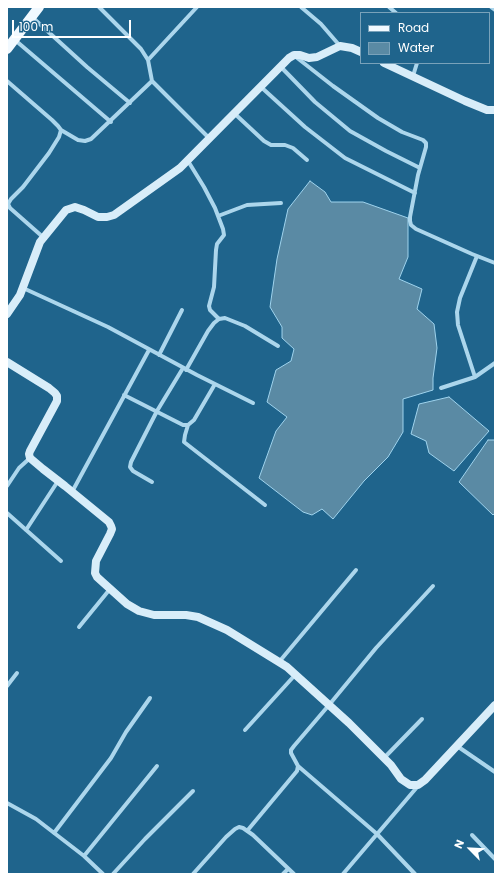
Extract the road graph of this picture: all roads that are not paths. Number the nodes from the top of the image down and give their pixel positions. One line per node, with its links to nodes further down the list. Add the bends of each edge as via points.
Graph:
1 (39, 7): 7 (main road)
2 (100, 7): 13 (street, via 141,49)
3 (197, 7): 13 (street)
4 (301, 7): 9 (street, via 321,24)
5 (491, 7): 6 (street)
6 (495, 10)
7 (32, 17): 8 (main road); 21 (street)
8 (14, 40): 10 (main road); 24 (street)
9 (340, 46): 11 (street); 12 (street, via 309,58)
10 (7, 49)
11 (360, 52)
12 (294, 55): 16 (street); 29 (street, via 378,118 402,132 423,140 426,147)
13 (148, 60): 19 (street)
14 (386, 64): 17 (street)
15 (417, 64): 17 (street)
16 (281, 67): 20 (street); 29 (street, via 315,102 350,131)
17 (412, 76): 22 (street, via 465,101 487,110)
18 (7, 81): 25 (street)
19 (152, 81): 21 (street); 26 (street)
20 (262, 87): 23 (street); 30 (street, via 305,127 346,158)
21 (130, 103): 24 (street)
22 (495, 110)
23 (235, 114): 26 (street); 28 (street, via 264,141 271,145 293,148)
24 (111, 122): 25 (street, via 85,141 78,140)
25 (61, 130): 31 (street, via 49,153)
26 (210, 139): 27 (street)
27 (188, 160): 33 (street); 34 (street, via 114,215 98,217 84,210 66,210)
28 (308, 160)
29 (420, 168): 30 (street)
30 (415, 193): 35 (street, via 411,225)
31 (8, 203): 34 (street, via 10,208)
32 (281, 203): 33 (street, via 247,206)
33 (218, 216): 40 (street, via 224,235 217,244 214,287 208,306)
34 (44, 238): 37 (street, via 40,242)
35 (477, 256): 36 (street); 47 (street, via 457,312 458,325)
36 (495, 263)
37 (23, 288): 39 (street); 42 (street, via 108,327)
38 (182, 310): 43 (street)
39 (7, 314)
40 (219, 319): 41 (street, via 226,318 245,326); 46 (street, via 208,331)
41 (278, 346)
42 (149, 350): 43 (street); 50 (street)
43 (159, 355): 46 (street)
44 (7, 362): 54 (street, via 49,388 57,396 57,401 30,451)
45 (495, 363): 47 (street)
46 (185, 369): 48 (street); 52 (street)
47 (475, 377): 49 (street)
48 (215, 384): 51 (street); 53 (street, via 194,420)
49 (440, 388)
50 (124, 395): 52 (street); 58 (street)
51 (253, 403)
52 (157, 411): 53 (street, via 182,425); 56 (street, via 130,467)
53 (188, 425): 59 (street, via 184,442)
54 (30, 458): 55 (street); 57 (street, via 19,468)
55 (58, 481): 58 (street); 61 (street)
56 (152, 482)
57 (7, 486)
58 (72, 492): 65 (street, via 111,526 110,534 96,561 95,570 97,576)
59 (265, 505)
60 (7, 513): 61 (street)
61 (26, 530): 62 (street)
62 (61, 561)
63 (356, 570): 67 (street)
64 (434, 586): 72 (street, via 376,648)
65 (110, 589): 66 (street); 67 (street, via 139,611 154,615 198,617 228,630)
66 (79, 627)
67 (279, 662): 69 (street)
68 (17, 673): 70 (street)
69 (295, 675): 72 (street); 75 (street)
70 (7, 686)
71 (150, 698): 85 (street, via 111,758)
72 (329, 705): 77 (street); 79 (street, via 294,746 291,754)
73 (495, 705): 76 (street)
74 (422, 719): 77 (street)
75 (245, 730)
76 (457, 746): 80 (street); 81 (street)
77 (384, 759): 81 (street, via 401,779 410,785)
78 (157, 766): 88 (street)
79 (298, 766): 84 (street, via 297,771); 86 (street)
80 (495, 772)
81 (418, 786): 86 (street)
82 (193, 791): 92 (street)
83 (7, 803): 85 (street, via 36,819)
84 (247, 831): 90 (street); 93 (street, via 239,827 235,829)
85 (54, 833): 88 (street)
86 (377, 834): 96 (street); 97 (street)
87 (472, 835): 89 (street)
88 (84, 856): 91 (street)
89 (495, 859)
90 (288, 869): 94 (street); 95 (street)
91 (103, 874)
92 (113, 874)
93 (193, 874)
94 (284, 874)
95 (294, 874)
96 (344, 874)
97 (415, 874)

